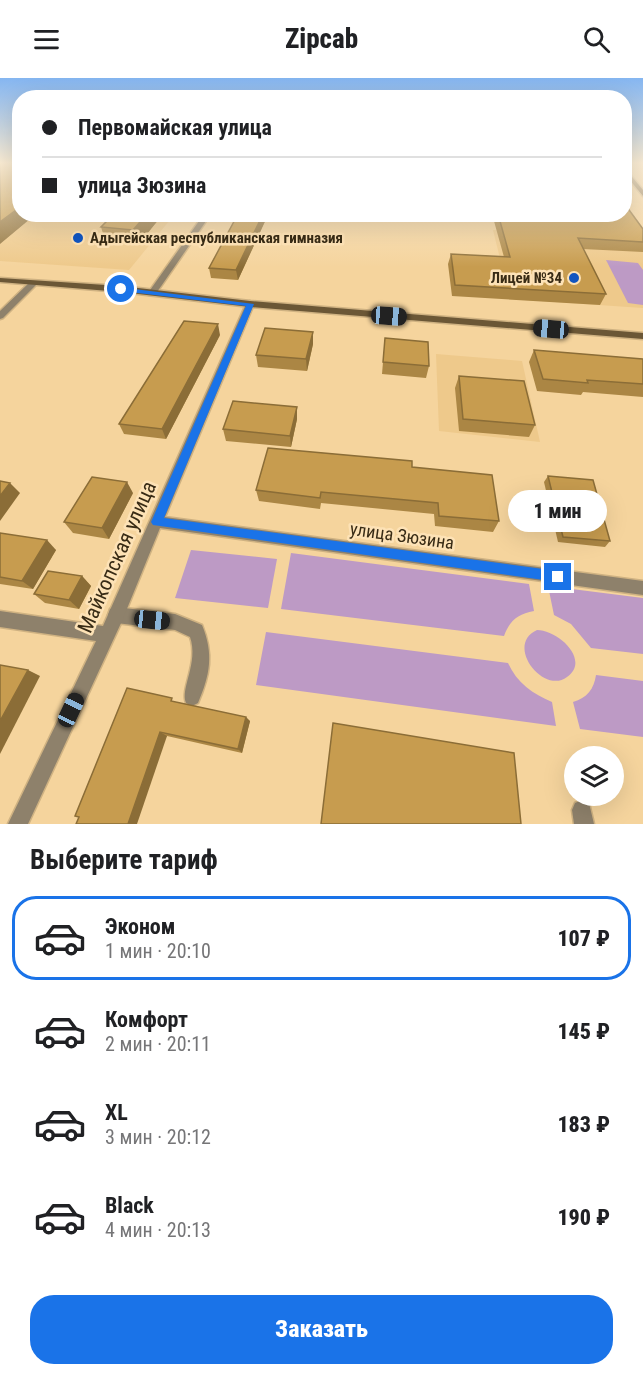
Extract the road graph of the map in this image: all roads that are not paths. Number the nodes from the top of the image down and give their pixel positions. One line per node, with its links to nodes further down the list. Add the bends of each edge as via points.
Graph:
1 (201, 222): 4 (street)
2 (0, 280): 3 (street)
3 (34, 283): 4 (street); 6 (street)
4 (152, 293): 5 (street)
5 (250, 304): 7 (street); 8 (street, Майкопская улица)
6 (0, 316)
7 (643, 336)
8 (157, 522): 9 (street, улица Зюзина); 10 (street, Майкопская улица)
9 (643, 588)
10 (116, 615): 12 (street, Майкопская улица); 13 (street, via 176,622 196,631 203,645)
11 (0, 619): 12 (street)
12 (106, 634): 14 (street, Майкопская улица)
13 (192, 697)
14 (18, 824)

